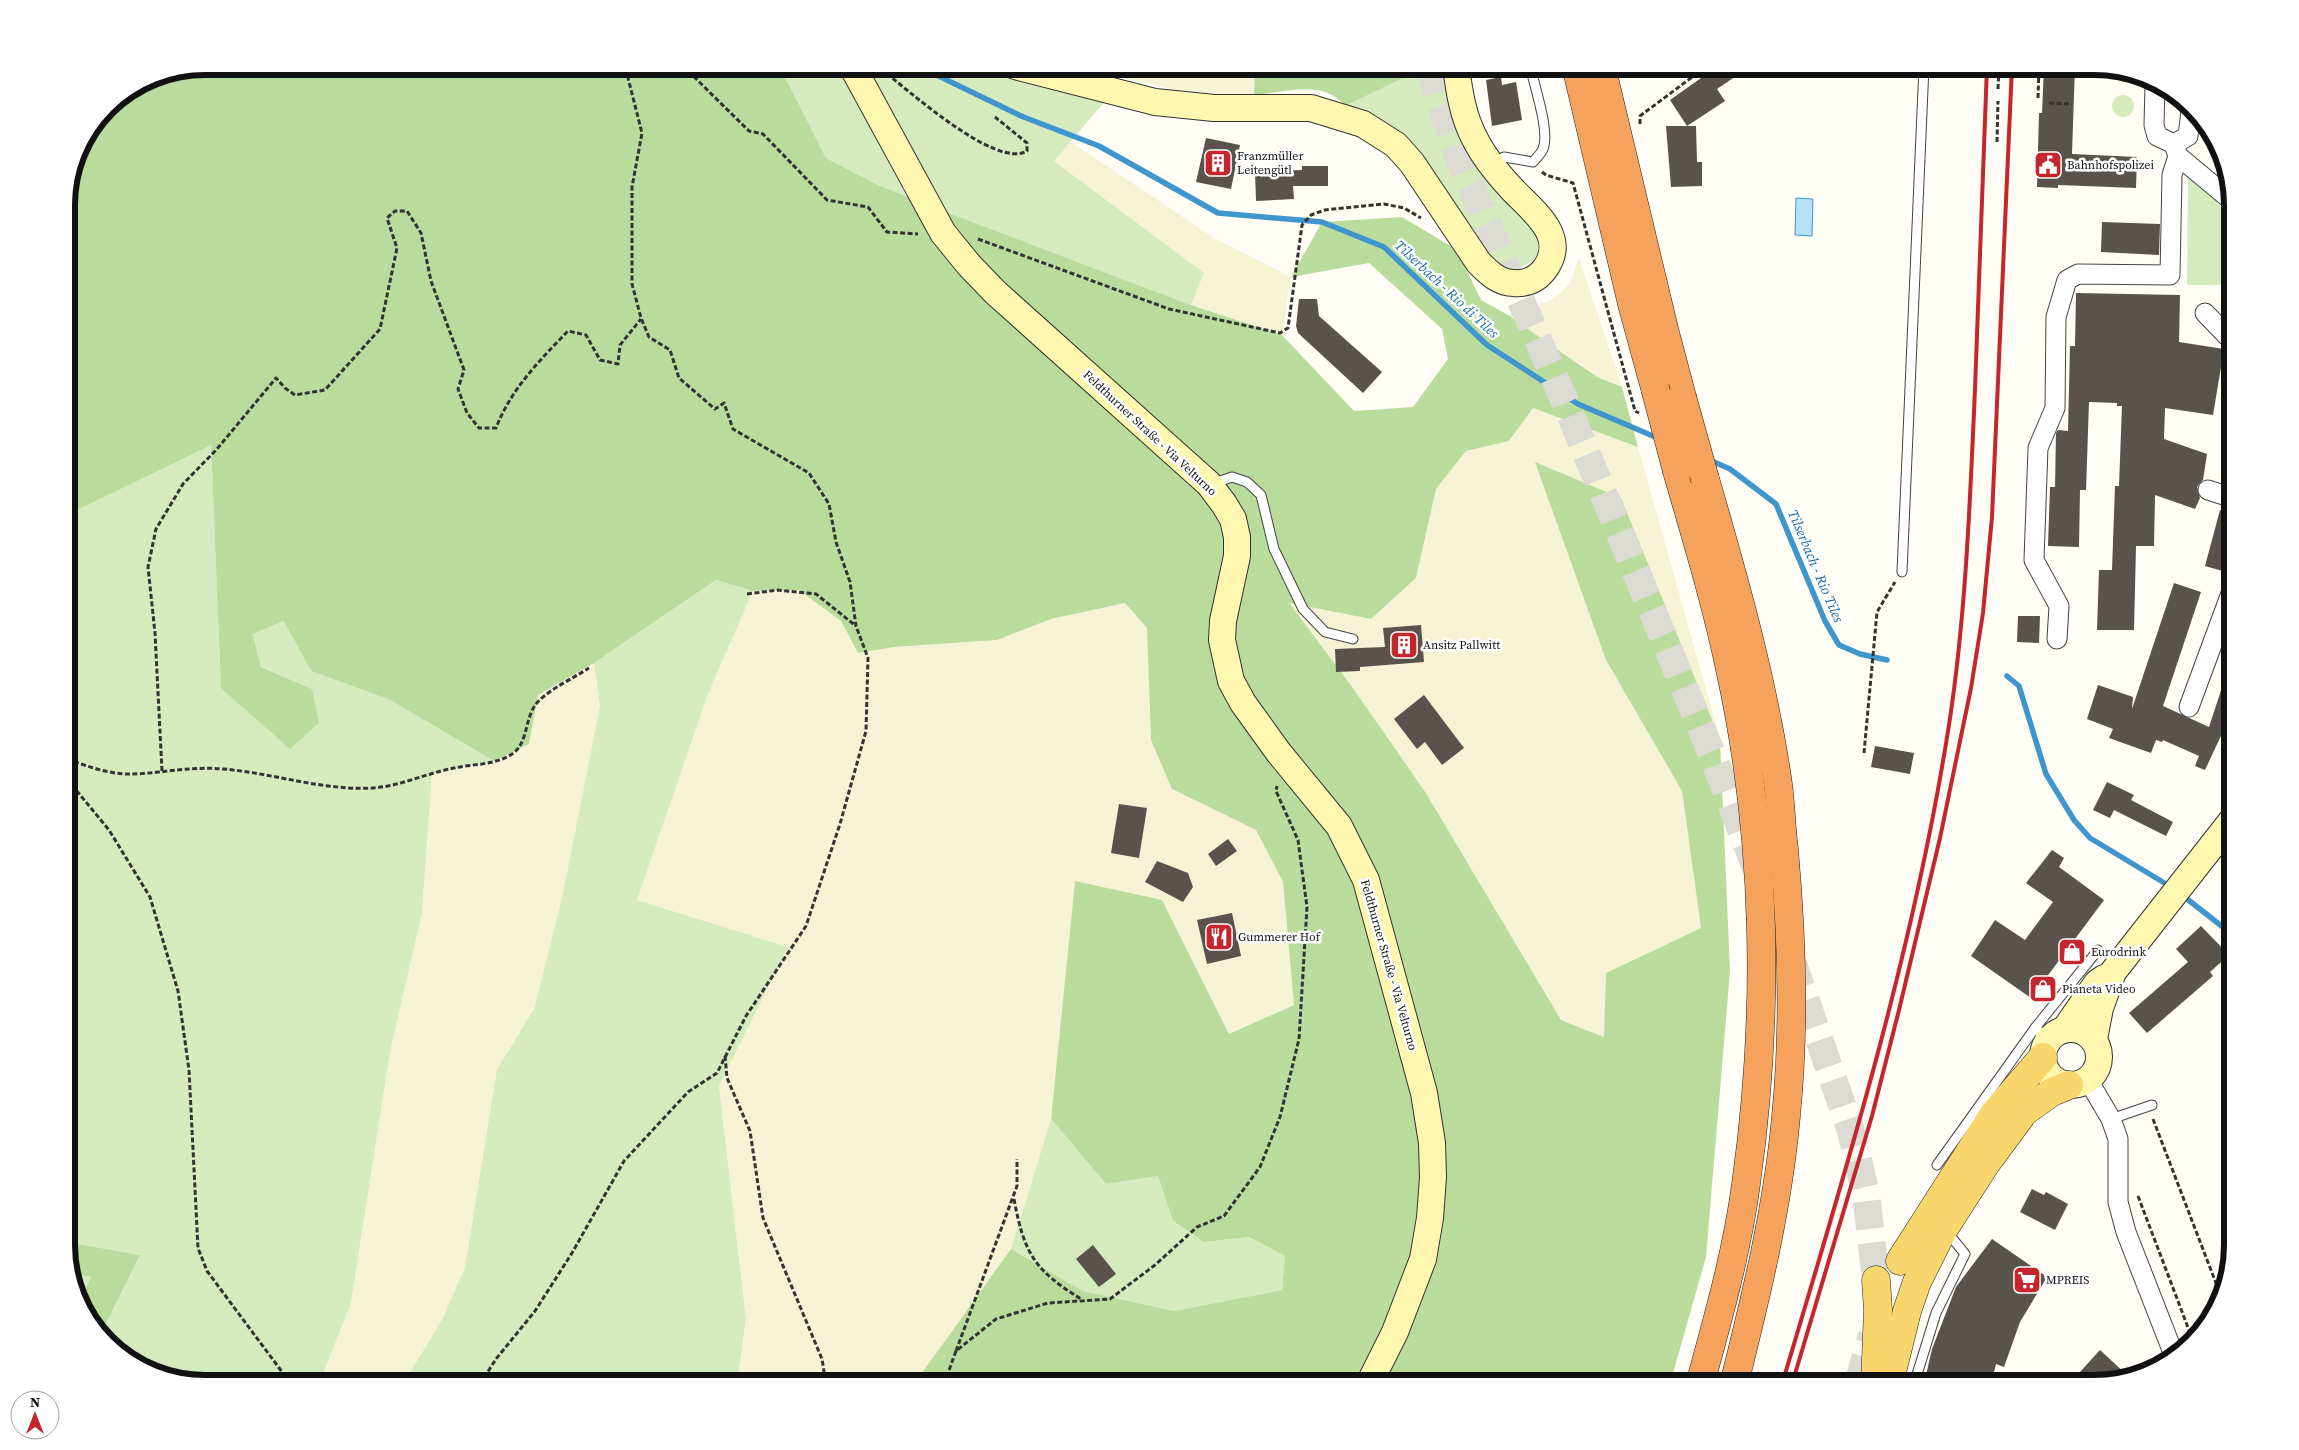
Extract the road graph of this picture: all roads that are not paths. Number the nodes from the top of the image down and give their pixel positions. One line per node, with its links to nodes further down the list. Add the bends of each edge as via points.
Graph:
1 (857, 75): 15 (street, Feldthurner Straße - Via Velturno, via 943,233 969,265)
2 (1050, 75): 11 (street, via 1155,102 1214,108 1312,108 1363,124 1396,146 1412,163 1479,263 1490,274 1501,280 1522,283 1534,280 1547,266 1552,242 1538,214)
3 (1458, 75): 11 (street, via 1465,116 1475,140)
4 (1532, 75): 11 (lane, via 1544,128 1542,151 1533,162 1504,157)
5 (1578, 75): 37 (highway, bridge, via 1632,304 1710,582 1741,726 1753,814 1760,920 1760,1044 1746,1185 1733,1256)
6 (1603, 75): 38 (highway, bridge, via 1682,398 1738,593 1778,785 1790,912 1792,984 1786,1117 1761,1275)
7 (1924, 75): 18 (lane)
8 (2155, 90): 10 (street, via 2156,136)
9 (2190, 118): 10 (street, via 2188,136)
10 (2176, 150): 12 (street); 21 (street, via 2172,175 2170,275 2078,274 2067,280 2056,317 2055,408 2038,448 2034,560 2059,606)
11 (1492, 164)
12 (2224, 193)
13 (2205, 313): 14 (street)
14 (2224, 333)
15 (1209, 484): 20 (lane, via 1232,478 1247,482 1261,496 1274,549 1303,609 1324,632); 36 (street, Feldthurner Straße - Via Velturno, via 1233,519 1237,537 1237,556 1223,622 1225,659 1231,681 1279,753 1339,826 1366,880 1424,1093 1433,1176 1423,1259 1399,1323)
16 (2208, 490): 17 (street)
17 (2224, 495)
18 (1902, 572)
19 (2224, 612): 22 (street)
20 (1353, 639)
21 (2057, 639)
22 (2189, 707)
23 (2224, 831): 25 (street)
24 (2098, 950): 26 (lane)
25 (2113, 972): 26 (street, via 2097,983); 27 (street, via 2100,1008)
26 (2048, 1038): 27 (street, via 2076,1029); 28 (street, via 2044,1066 2054,1080); 31 (lane); 33 (main road, via 1994,1114)
27 (2094, 1039): 28 (street, via 2100,1056 2099,1065)
28 (2079, 1083): 30 (street); 32 (main road, via 2052,1092 2024,1112)
29 (2150, 1106): 30 (lane)
30 (2111, 1119): 35 (street, via 2118,1139 2118,1202 2126,1232)
31 (1936, 1165)
32 (1942, 1232): 40 (main road, via 1914,1289); 41 (lane, via 1952,1238 1965,1254 1936,1312)
33 (1900, 1261)
34 (1876, 1280): 39 (main road)
35 (2172, 1349)
36 (1373, 1375)
37 (1702, 1375)
38 (1736, 1375)
39 (1875, 1375)
40 (1891, 1375)
41 (1917, 1375)

